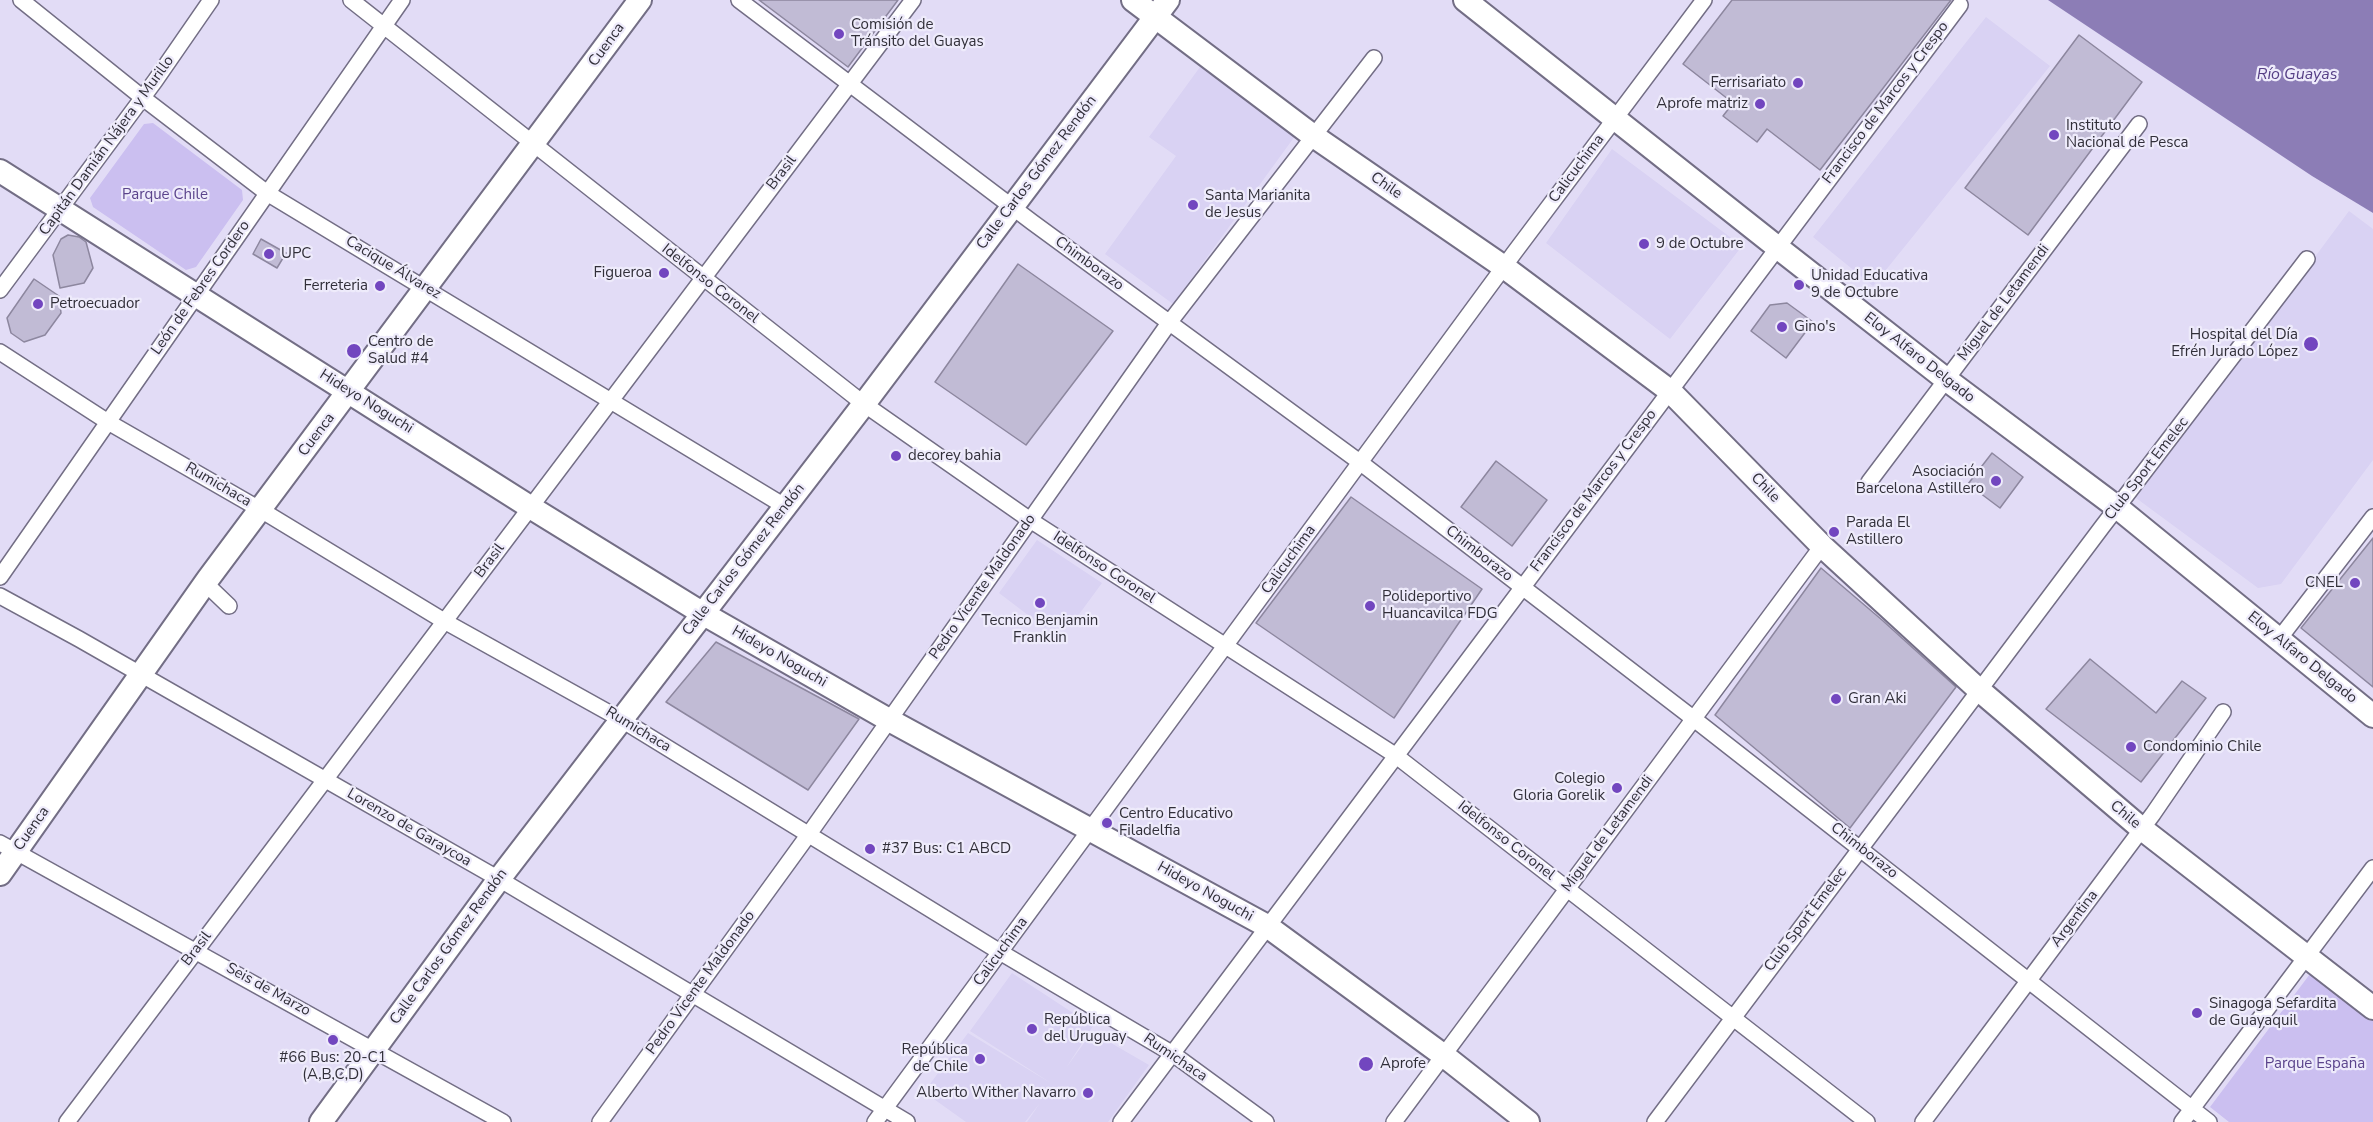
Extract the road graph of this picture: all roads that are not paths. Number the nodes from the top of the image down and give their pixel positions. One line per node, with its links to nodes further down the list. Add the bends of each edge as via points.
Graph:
1 (21, 0): 16 (street, Cacique Álvarez)
2 (211, 0): 16 (street, Capitán Damián Nájera y Murillo)
3 (351, 0): 13 (street, Idelfonso Coronel)
4 (402, 0): 13 (street, León de Febres Cordero)
5 (640, 0): 20 (main road, Cuenca)
6 (739, 0): 15 (street, Chimborazo)
7 (913, 0): 15 (street, Brasil)
8 (1133, 0): 12 (main road, Chile)
9 (1465, 0): 17 (main road, Eloy Alfaro Delgado)
10 (1704, 0): 17 (street, Calicuchima)
11 (1960, 5): 25 (street, Francisco de Marcos y Crespo)
12 (1161, 8): 19 (main road, Chile); 23 (main road, Calle Carlos Gómez Rendón)
13 (384, 26): 20 (street, Idelfonso Coronel); 22 (street, León de Febres Cordero)
14 (1374, 58): 19 (street, Pedro Vicente Maldonado)
15 (850, 83): 23 (street, Chimborazo); 28 (street, Brasil)
16 (143, 98): 22 (street, Cacique Álvarez); 24 (street, Capitán Damián Nájera y Murillo)
17 (1615, 117): 25 (main road, Eloy Alfaro Delgado); 27 (street, Calicuchima)
18 (2139, 124): 34 (street, Miguel de Letamendi)
19 (1312, 135): 27 (main road, Chile); 32 (street, Pedro Vicente Maldonado)
20 (534, 143): 28 (street, Idelfonso Coronel); 29 (main road, Cuenca)
21 (0, 171): 24 (main road, Hideyo Noguchi)
22 (267, 193): 29 (street, Cacique Álvarez); 31 (street, León de Febres Cordero)
23 (1012, 206): 32 (street, Chimborazo); 38 (main road, Calle Carlos Gómez Rendón)
24 (61, 210): 30 (street, Capitán Damián Nájera y Murillo); 31 (main road, Hideyo Noguchi)
25 (1777, 248): 34 (main road, Eloy Alfaro Delgado); 35 (street, Francisco de Marcos y Crespo)
26 (2307, 260): 44 (street, Club Sport Emelec)
27 (1504, 267): 35 (main road, Chile); 40 (street, Calicuchima)
28 (703, 278): 37 (street, Brasil); 38 (street, Idelfonso Coronel)
29 (426, 288): 36 (main road, Cuenca); 37 (street, Cacique Álvarez)
30 (0, 290)
31 (196, 295): 36 (main road, Hideyo Noguchi); 39 (street, León de Febres Cordero)
32 (1169, 323): 40 (street, Chimborazo); 47 (street, Pedro Vicente Maldonado)
33 (0, 352): 39 (street, Rumichaca)
34 (1947, 380): 41 (street, Miguel de Letamendi); 44 (main road, Eloy Alfaro Delgado)
35 (1670, 391): 48 (main road, Chile); 51 (street, Francisco de Marcos y Crespo)
36 (350, 392): 42 (main road, Hideyo Noguchi); 45 (main road, Cuenca)
37 (610, 402): 42 (street, Brasil); 43 (street, Cacique Álvarez)
38 (864, 404): 43 (main road, Calle Carlos Gómez Rendón); 47 (street, Idelfonso Coronel)
39 (108, 422): 45 (street, Rumichaca); 49 (street, León de Febres Cordero)
40 (1361, 463): 51 (street, Chimborazo); 57 (street, Calicuchima)
41 (1869, 482)
42 (530, 507): 54 (main road, Hideyo Noguchi); 55 (street, Brasil)
43 (786, 507): 54 (main road, Calle Carlos Gómez Rendón)
44 (2118, 508): 56 (main road, Eloy Alfaro Delgado); 59 (street, Club Sport Emelec)
45 (261, 510): 50 (main road, Cuenca); 55 (street, Rumichaca)
46 (2373, 517): 56 (street)
47 (1030, 520): 57 (street, Idelfonso Coronel); 64 (street, Pedro Vicente Maldonado)
48 (1822, 546): 59 (main road, Chile); 62 (street, Miguel de Letamendi)
49 (0, 577)
50 (205, 583): 53 (street); 58 (main road, Cuenca)
51 (1521, 586): 62 (street, Chimborazo); 65 (street, Francisco de Marcos y Crespo)
52 (0, 596): 58 (street, Lorenzo de Garaycoa)
53 (229, 606)
54 (702, 613): 63 (main road, Calle Carlos Gómez Rendón); 64 (main road, Hideyo Noguchi)
55 (444, 621): 63 (street, Rumichaca); 66 (street, Brasil)
56 (2279, 639): 61 (main road, Eloy Alfaro Delgado)
57 (1225, 647): 65 (street, Idelfonso Coronel); 67 (street, Calicuchima)
58 (142, 675): 66 (street, Lorenzo de Garaycoa); 70 (main road, Cuenca)
59 (1983, 685): 68 (main road, Chile); 71 (street, Club Sport Emelec)
60 (2223, 712): 68 (street, Argentina)
61 (2373, 716)
62 (1694, 719): 71 (street, Chimborazo); 75 (street, Miguel de Letamendi)
63 (622, 720): 69 (street, Rumichaca); 74 (main road, Calle Carlos Gómez Rendón)
64 (889, 720): 67 (main road, Hideyo Noguchi); 69 (street, Pedro Vicente Maldonado)
65 (1395, 755): 75 (street, Idelfonso Coronel); 76 (street, Francisco de Marcos y Crespo)
66 (325, 780): 74 (street, Lorenzo de Garaycoa); 77 (street, Brasil)
67 (1091, 829): 76 (main road, Hideyo Noguchi); 78 (street, Calicuchima)
68 (2142, 829): 79 (main road, Chile); 80 (street, Argentina)
69 (809, 834): 78 (street, Rumichaca); 81 (street, Pedro Vicente Maldonado)
70 (8, 848): 73 (main road, Cuenca); 77 (street, Seis de Marzo)
71 (1860, 848): 80 (street, Chimborazo); 83 (street, Club Sport Emelec)
72 (2373, 868): 79 (street)
73 (0, 874)
74 (499, 879): 81 (street, Lorenzo de Garaycoa); 84 (main road, Calle Carlos Gómez Rendón)
75 (1567, 889): 83 (street, Idelfonso Coronel); 86 (street, Miguel de Letamendi)
76 (1267, 926): 85 (street, Francisco de Marcos y Crespo); 86 (main road, Hideyo Noguchi)
77 (197, 950): 84 (street, Seis de Marzo); 89 (street, Brasil)
78 (1000, 952): 85 (street, Rumichaca); 87 (street, Calicuchima)
79 (2307, 955): 82 (main road, Chile); 88 (street)
80 (2028, 981): 88 (street, Chimborazo); 101 (street, Argentina)
81 (694, 994): 87 (street, Lorenzo de Garaycoa); 92 (street, Pedro Vicente Maldonado)
82 (2373, 1008)
83 (1734, 1016): 99 (street, Club Sport Emelec); 100 (street, Idelfonso Coronel)
84 (373, 1050): 90 (main road, Calle Carlos Gómez Rendón); 91 (street, Seis de Marzo)
85 (1173, 1054): 95 (street, Francisco de Marcos y Crespo); 96 (street, Rumichaca)
86 (1443, 1055): 97 (street, Miguel de Letamendi); 98 (main road, Hideyo Noguchi)
87 (884, 1109): 93 (street, Calicuchima); 94 (street, Lorenzo de Garaycoa)
88 (2192, 1109): 102 (street); 103 (street, Chimborazo)
89 (67, 1122)
90 (321, 1122)
91 (503, 1122)
92 (600, 1122)
93 (875, 1122)
94 (907, 1122)
95 (1120, 1122)
96 (1266, 1122)
97 (1394, 1122)
98 (1528, 1122)
99 (1655, 1122)
100 (1868, 1122)
101 (1923, 1122)
102 (2182, 1122)
103 (2209, 1122)

